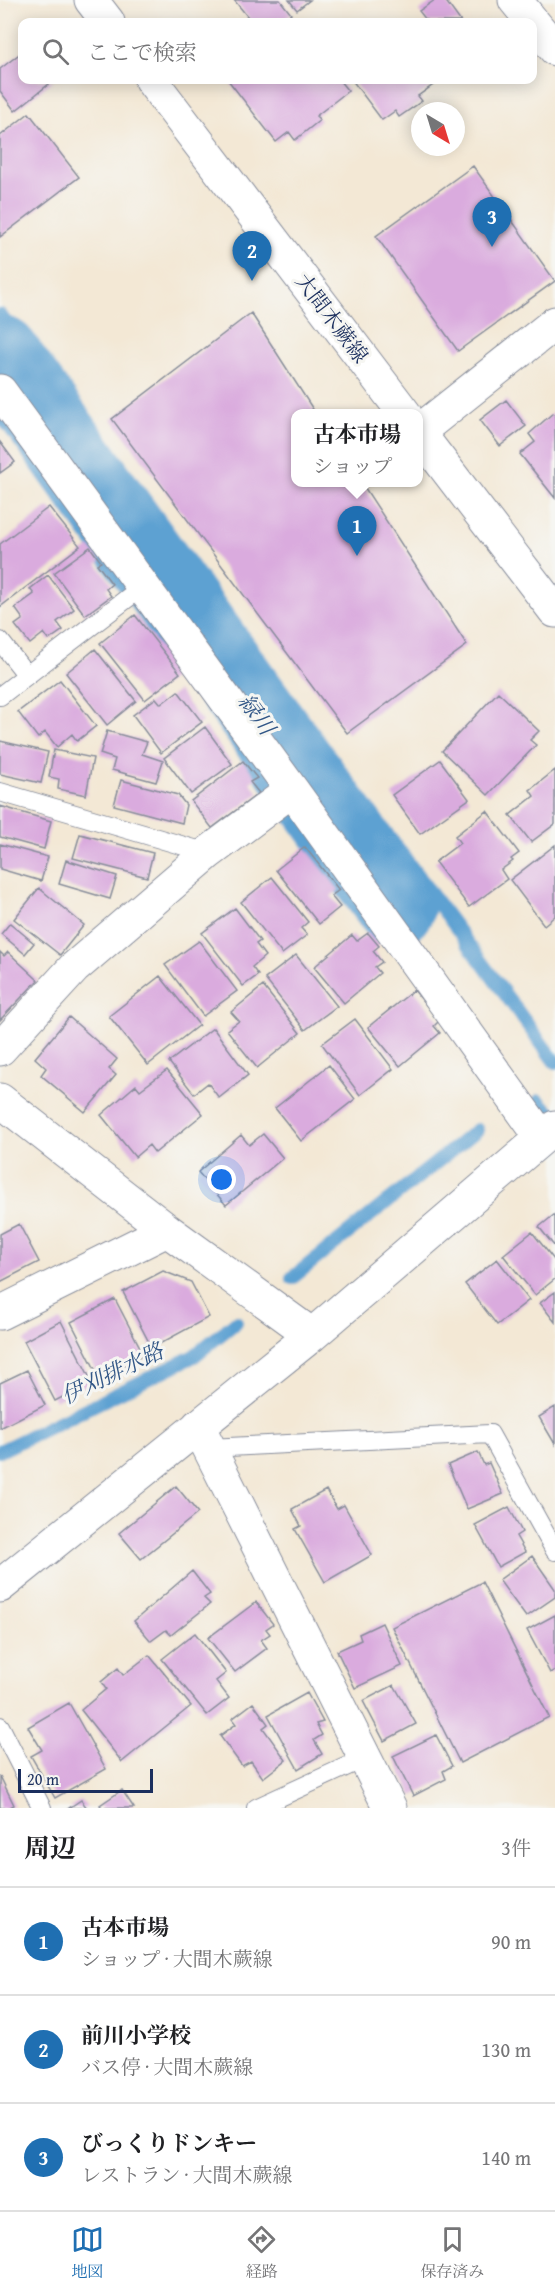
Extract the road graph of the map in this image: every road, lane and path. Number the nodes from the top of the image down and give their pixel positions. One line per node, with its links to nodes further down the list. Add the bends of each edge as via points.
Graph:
1 (91, 0): 3 (street)
2 (515, 0): 4 (street)
3 (105, 18)
4 (530, 18)
5 (537, 27): 6 (street)
6 (555, 49)
7 (154, 84): 10 (street, 大間木蕨線)
8 (555, 323): 11 (street)
9 (0, 391): 13 (street)
10 (401, 409)
11 (423, 428)
12 (423, 439): 14 (street)
13 (142, 587): 16 (lane); 18 (street)
14 (555, 611)
15 (0, 641): 16 (lane)
16 (26, 674): 17 (lane)
17 (0, 696)
18 (292, 790): 20 (street); 23 (street)
19 (0, 792): 20 (lane)
20 (208, 853): 21 (street, via 74,968)
21 (0, 1048)
22 (0, 1100): 24 (street)
23 (545, 1145): 26 (street)
24 (167, 1230): 25 (street); 26 (street)
25 (0, 1313)
26 (312, 1335): 27 (street)
27 (204, 1437): 28 (lane, via 490,1434); 30 (street); 32 (street)
28 (550, 1528): 29 (lane)
29 (555, 1551)
30 (0, 1586)
31 (0, 1726): 33 (lane)
32 (365, 1758): 34 (lane); 35 (street)
33 (42, 1808)
34 (256, 1808)
35 (390, 1808)

